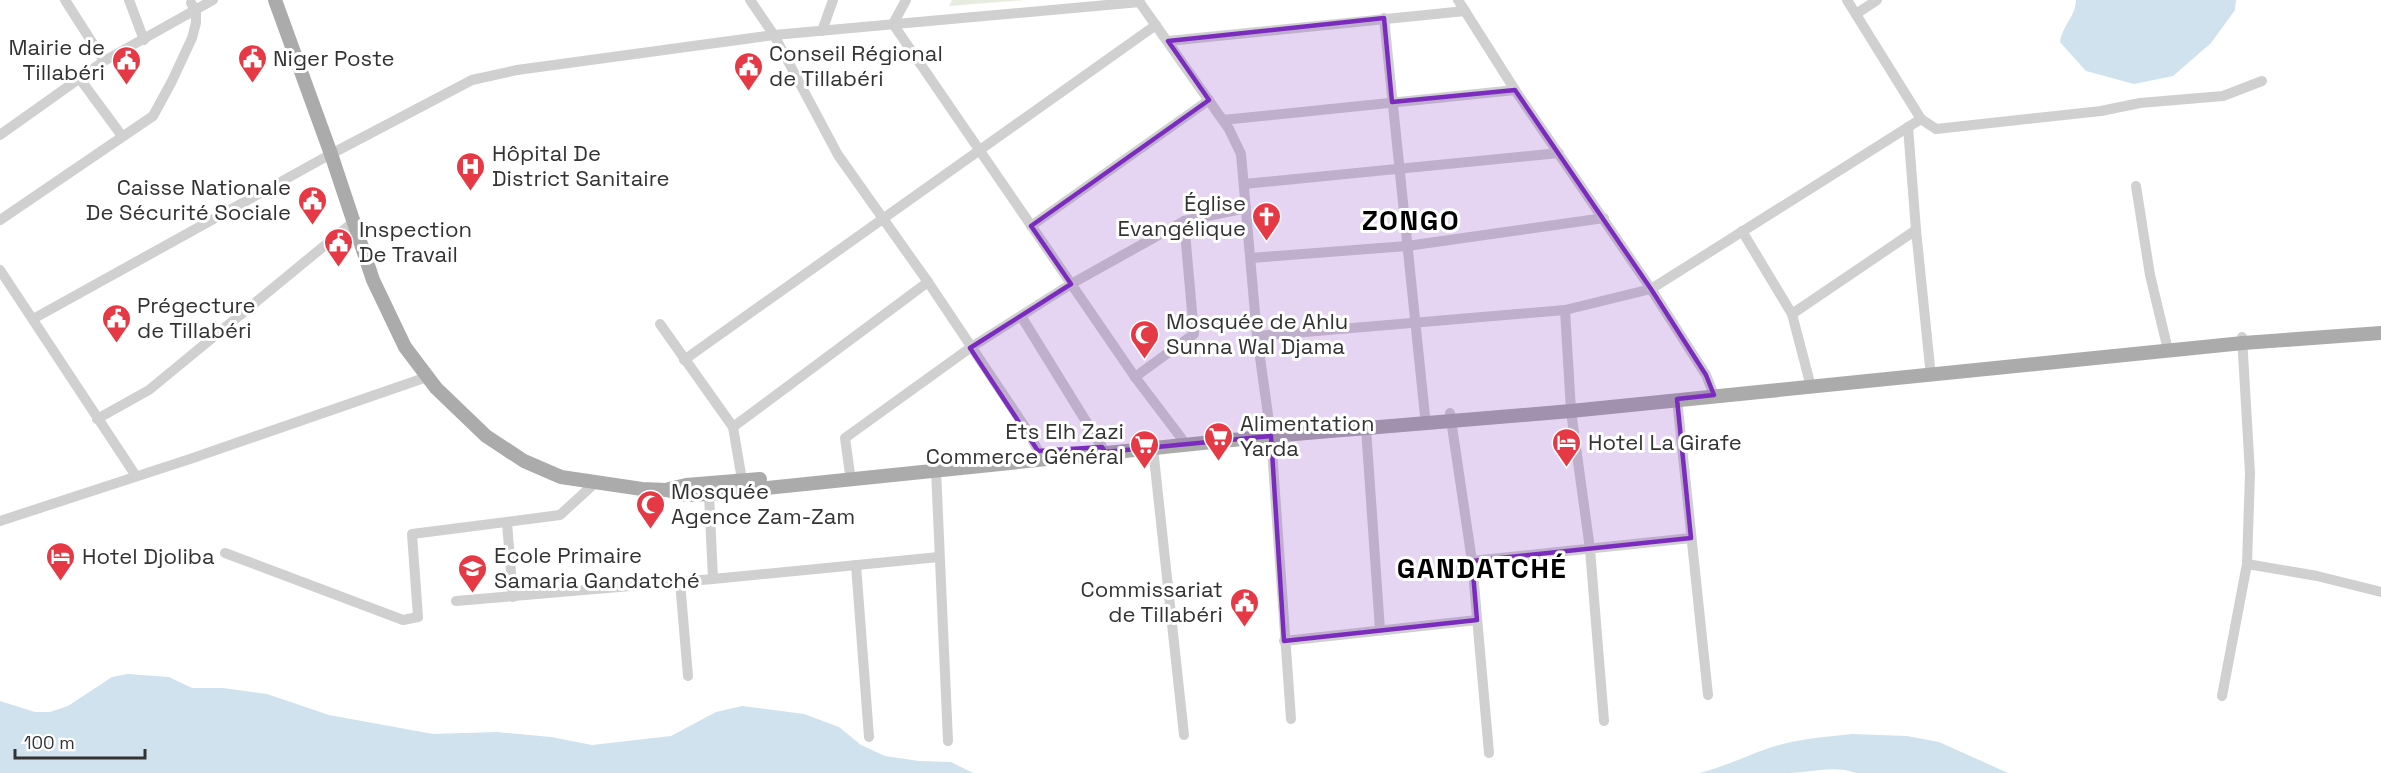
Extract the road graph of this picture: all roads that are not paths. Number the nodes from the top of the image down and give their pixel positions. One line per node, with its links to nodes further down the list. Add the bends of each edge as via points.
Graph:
1 (65, 0): 22 (street)
2 (129, 0): 20 (street)
3 (213, 0): 12 (street)
4 (275, 0): 35 (main road)
5 (750, 0): 19 (street)
6 (833, 0): 18 (street)
7 (906, 0): 16 (street)
8 (1458, 0): 13 (street)
9 (1847, 0): 14 (street)
10 (1877, 0): 14 (street)
11 (1139, 1): 16 (street); 17 (street)
12 (194, 5): 20 (street); 32 (street, via 196,23 192,38 153,116)
13 (1465, 11): 15 (street); 25 (street)
14 (1856, 14): 28 (street)
15 (1384, 18): 21 (street); 27 (street)
16 (893, 24): 18 (street); 33 (street)
17 (1156, 25): 21 (street); 33 (street)
18 (822, 30): 19 (street)
19 (774, 35): 35 (street, via 517,70 472,80); 41 (street, via 838,155)
20 (144, 40): 22 (street)
21 (1168, 41): 26 (street)
22 (104, 61): 23 (street)
23 (80, 78): 31 (street); 32 (street)
24 (2262, 81): 28 (street, via 2223,96 2140,103 2014,122 1936,129)
25 (1515, 90): 27 (street); 34 (street)
26 (1209, 100): 29 (street); 45 (street)
27 (1392, 102): 29 (street); 36 (street)
28 (1921, 119): 30 (street)
29 (1223, 120): 37 (street, via 1241,154)
30 (1908, 127): 46 (street); 47 (street)
31 (1, 131)
32 (122, 136): 42 (street)
33 (978, 150): 41 (street); 45 (street)
34 (1559, 153): 36 (street); 40 (street)
35 (331, 154): 44 (main road); 57 (street)
36 (1400, 168): 37 (street); 48 (street)
37 (1244, 184): 39 (street)
38 (2136, 186): 64 (street, via 2150,275)
39 (1246, 208): 43 (street); 49 (street)
40 (1604, 218): 48 (street); 53 (street)
41 (882, 219): 51 (street); 66 (street)
42 (0, 220)
43 (1184, 221): 52 (street); 68 (street, via 1194,334)
44 (352, 223): 69 (main road, via 373,280 405,347); 76 (street, via 149,390)
45 (1031, 226): 52 (street)
46 (1916, 230): 55 (street); 67 (street)
47 (1742, 231): 53 (street); 55 (street)
48 (1407, 246): 49 (street); 58 (street)
49 (1251, 258): 62 (street)
50 (0, 270): 57 (street)
51 (928, 282): 65 (street); 77 (street)
52 (1071, 284): 56 (street); 68 (street)
53 (1651, 289): 54 (street); 71 (street)
54 (1564, 310): 58 (street); 73 (street)
55 (1792, 314): 70 (street)
56 (1021, 316): 65 (street); 82 (street)
57 (33, 318): 76 (street)
58 (1415, 322): 62 (street); 74 (street)
59 (660, 324): 66 (street)
60 (2381, 326): 63 (main road)
61 (2381, 333): 63 (main road)
62 (1257, 336): 79 (street)
63 (2243, 340): 64 (main road); 98 (street, via 2250,473)
64 (2168, 347): 67 (main road); 71 (main road)
65 (970, 348): 83 (street); 85 (street, via 845,438)
66 (684, 360): 77 (street)
67 (1930, 367): 70 (main road)
68 (1136, 377): 80 (street)
69 (427, 378): 86 (street); 88 (main road, via 486,436 524,461 561,477)
70 (1809, 379): 71 (main road)
71 (1713, 392): 72 (main road); 73 (main road)
72 (1677, 399): 73 (main road); 93 (street)
73 (1570, 408): 75 (main road); 94 (street)
74 (1425, 416): 75 (main road); 79 (main road)
75 (1450, 416): 78 (main road); 97 (street)
76 (98, 419): 86 (street)
77 (733, 427): 87 (street)
78 (1366, 428): 79 (main road); 106 (street)
79 (1270, 432): 80 (main road); 81 (main road); 107 (street)
80 (1182, 439): 82 (main road)
81 (1153, 448): 82 (main road); 113 (street)
82 (1103, 450): 83 (main road)
83 (1040, 455): 84 (main road); 85 (main road)
84 (936, 470): 90 (main road); 96 (street)
85 (850, 474): 87 (main road)
86 (136, 476): 91 (street)
87 (742, 480): 89 (main road)
88 (595, 483): 89 (main road); 92 (street, via 560,515)
89 (667, 490): 90 (main road, via 685,495)
90 (709, 494): 100 (street)
91 (0, 521)
92 (507, 523): 95 (street, via 412,534 418,617 404,620); 103 (street)
93 (1691, 538): 94 (street); 109 (street)
94 (1590, 549): 97 (street); 112 (street)
95 (225, 553)
96 (939, 557): 99 (street); 115 (street)
97 (1472, 561): 105 (street)
98 (2247, 564): 102 (street); 110 (street)
99 (856, 565): 100 (street); 114 (street)
100 (713, 579): 101 (street)
101 (680, 582): 103 (street); 108 (street)
102 (2381, 592)
103 (513, 597): 104 (street)
104 (456, 601)
105 (1477, 620): 106 (street); 116 (street)
106 (1380, 630): 107 (street)
107 (1284, 641): 111 (street)
108 (688, 676)
109 (1708, 695)
110 (2223, 696)
111 (1291, 719)
112 (1604, 721)
113 (1184, 735)
114 (869, 737)
115 (948, 741)
116 (1489, 753)

